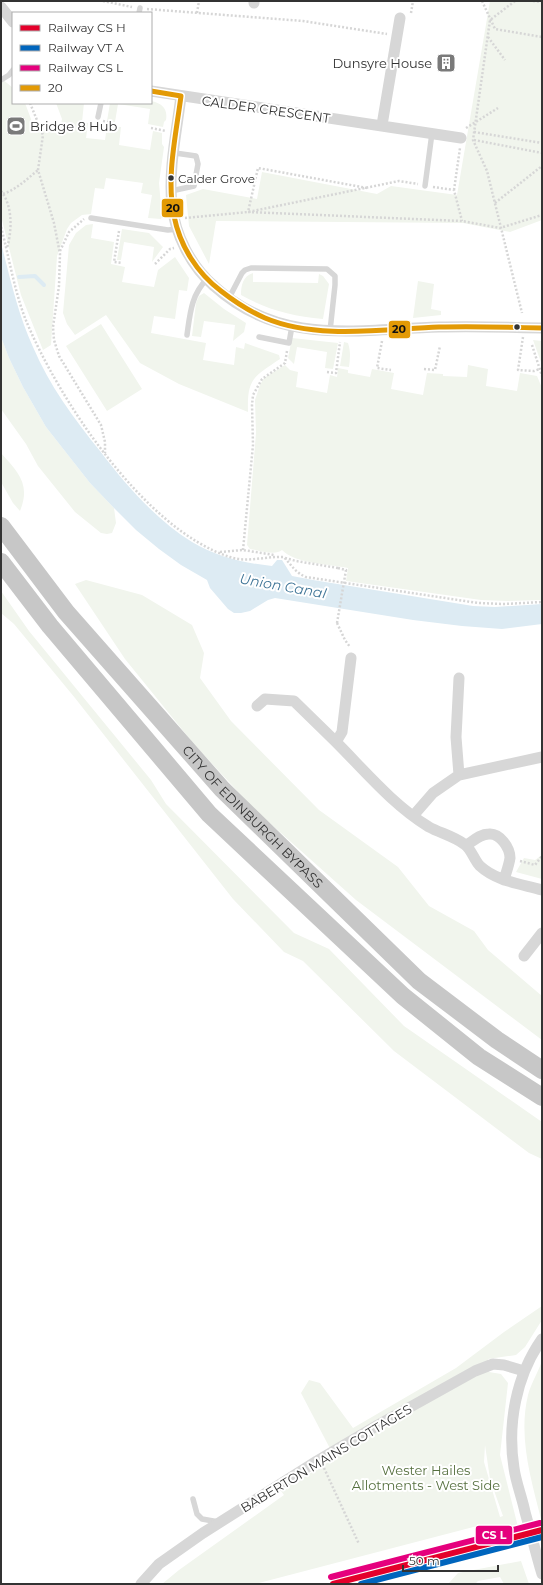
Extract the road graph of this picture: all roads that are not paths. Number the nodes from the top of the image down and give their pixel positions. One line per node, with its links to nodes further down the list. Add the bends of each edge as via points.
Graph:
1 (1, 7): 3 (street)
2 (400, 18): 10 (street)
3 (12, 21)
4 (12, 71): 5 (lane)
5 (1, 80)
6 (152, 91): 7 (street, CALDER CRESCENT)
7 (181, 96): 10 (street, CALDER CRESCENT); 13 (street)
8 (101, 104): 9 (lane)
9 (98, 117)
10 (382, 126): 11 (street, CALDER CRESCENT)
11 (432, 133): 12 (street, CALDER CRESCENT); 14 (lane)
12 (461, 138)
13 (174, 152): 15 (street); 15 (lane, via 196,156 198,164 194,186)
14 (425, 186)
15 (171, 191): 17 (street)
16 (90, 218): 17 (lane, via 168,230)
17 (176, 224): 18 (street, via 192,261)
18 (207, 279): 19 (street); 23 (lane, via 193,300)
19 (229, 298): 20 (street, via 261,317); 22 (lane, via 242,273 251,268 327,269 334,276 335,285)
20 (292, 326): 22 (street); 24 (lane, via 289,343)
21 (542, 328): 22 (street, via 438,327)
22 (330, 331)
23 (187, 335)
24 (259, 337)
25 (1, 526): 39 (highway, CITY OF EDINBURGH BYPASS, via 66,612 222,789 419,981 497,1040)
26 (1, 562): 40 (highway, CITY OF EDINBURGH BYPASS, via 50,626 209,814 403,996 479,1056)
27 (351, 658): 30 (street, via 342,732)
28 (459, 678): 32 (street, via 456,737)
29 (256, 706): 30 (street, via 265,698 294,701)
30 (336, 742): 33 (street, via 383,790)
31 (542, 757): 32 (street)
32 (459, 776): 33 (street, via 433,793)
33 (413, 816): 34 (street, via 429,827)
34 (467, 845): 35 (street, via 478,864 489,874); 35 (street, via 478,837 490,833 508,846 510,858)
35 (504, 880): 36 (street)
36 (542, 890)
37 (542, 933): 38 (street)
38 (524, 956)
39 (542, 1070)
40 (542, 1097)
41 (542, 1339): 42 (street)
42 (524, 1371): 44 (street, BABERTON MAINS COTTAGES, via 493,1364 475,1371 317,1461); 45 (street, via 515,1403 511,1436 512,1453)
43 (192, 1499): 44 (lane, via 197,1514 202,1519)
44 (221, 1522): 46 (street, BABERTON MAINS COTTAGES, via 159,1564)
45 (542, 1574)
46 (141, 1584)

